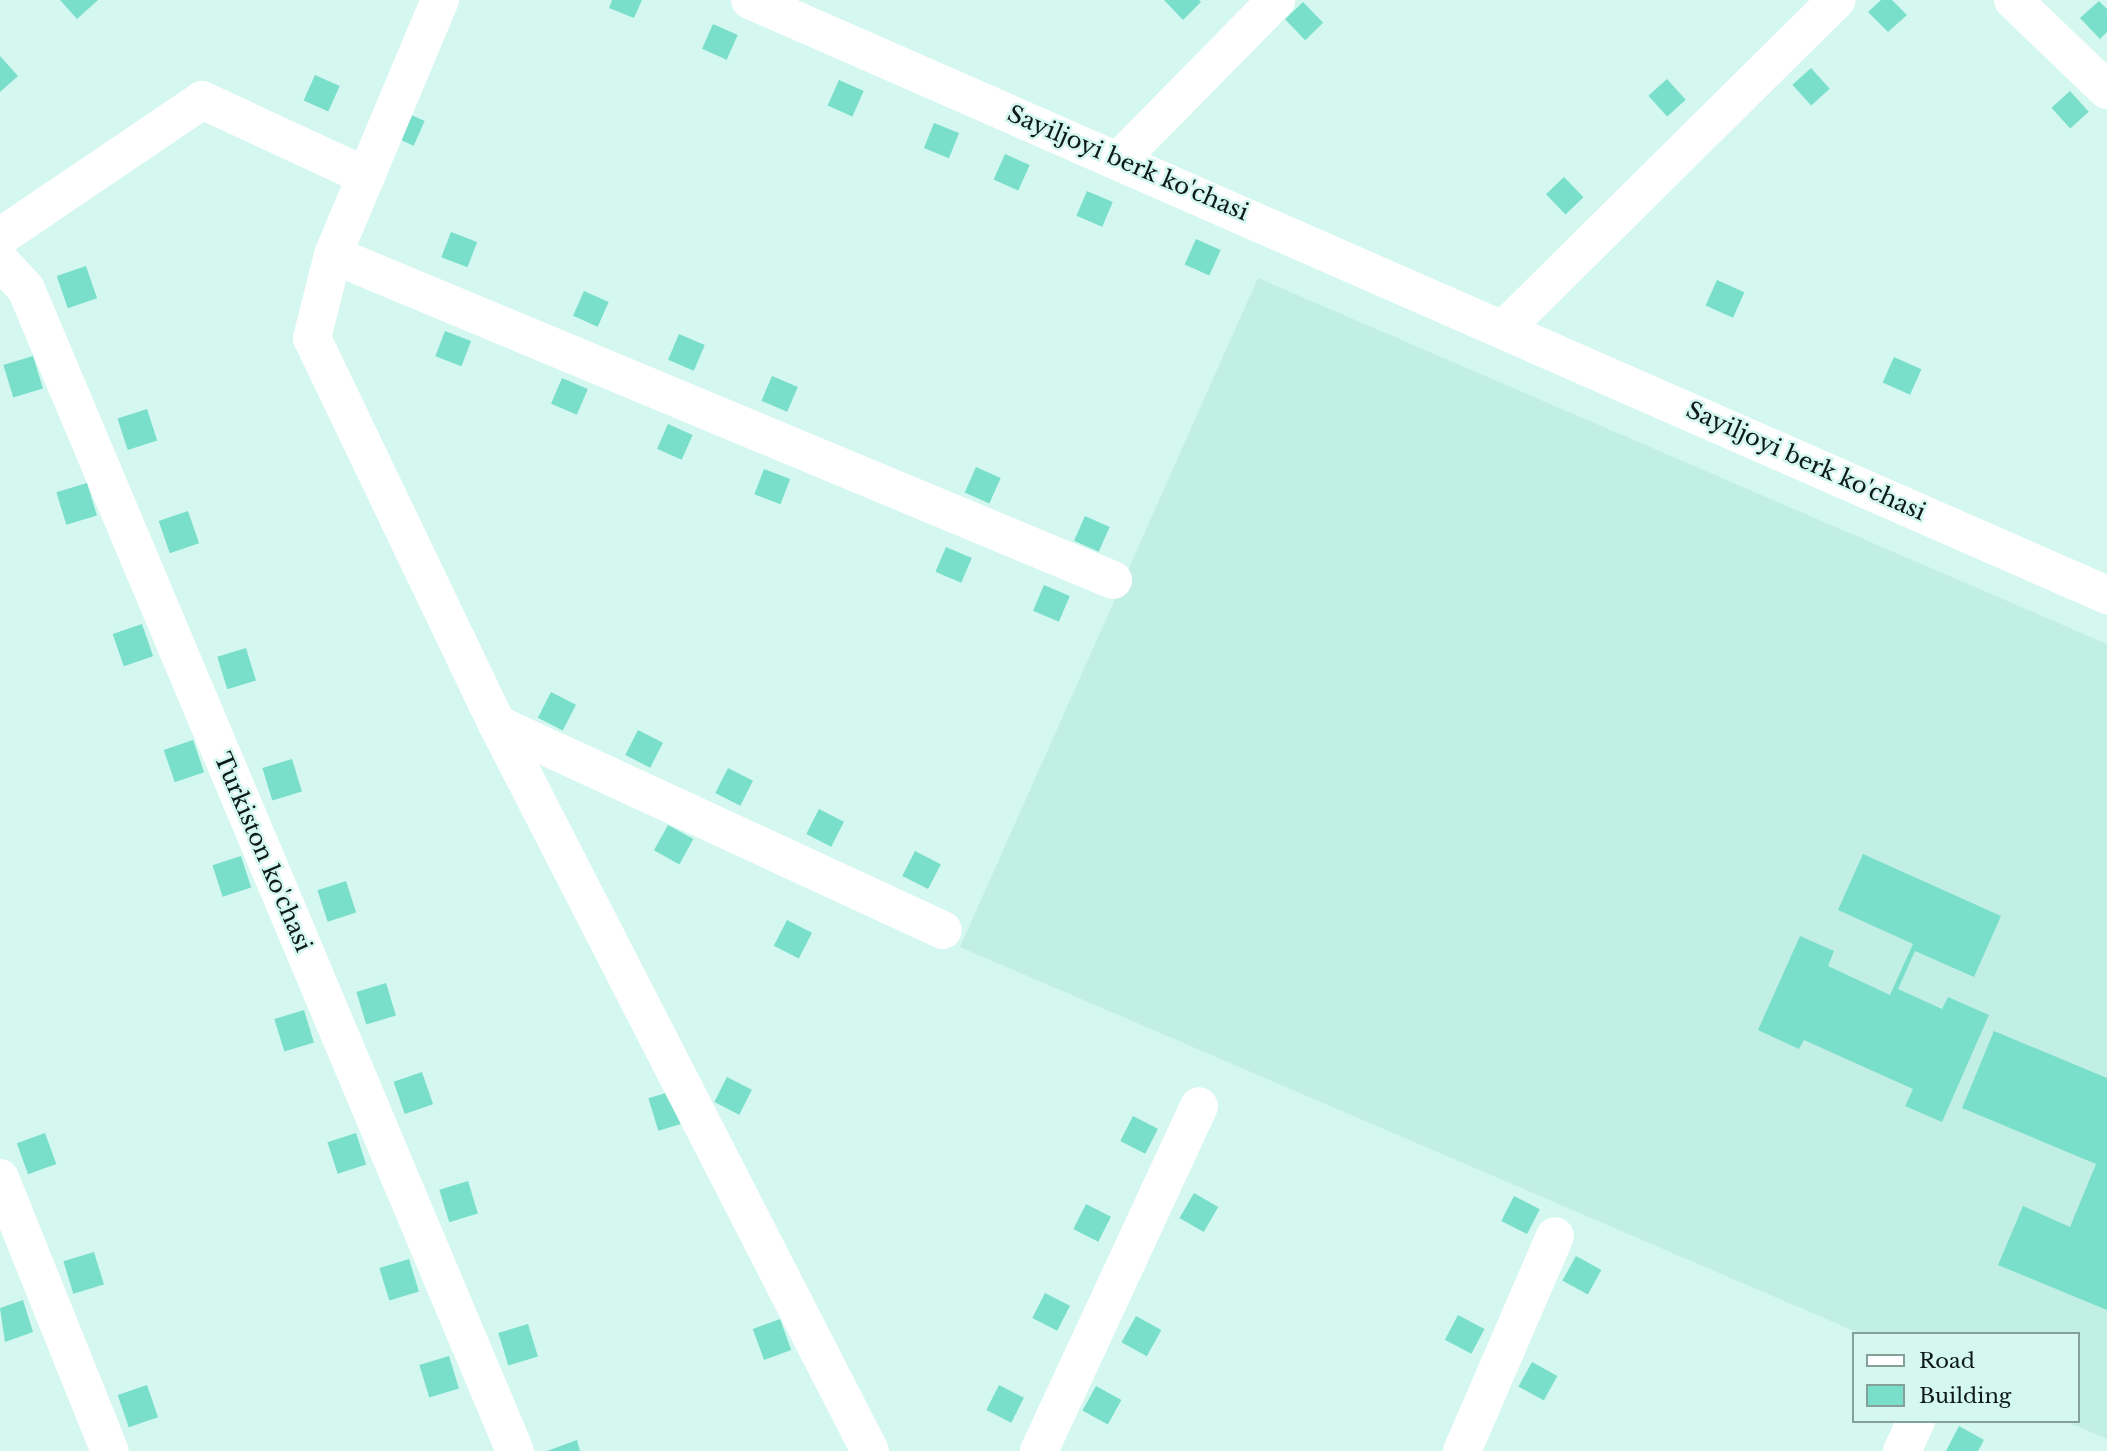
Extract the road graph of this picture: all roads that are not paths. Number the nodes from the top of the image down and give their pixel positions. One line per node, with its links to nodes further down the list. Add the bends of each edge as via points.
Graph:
1 (440, 0): 8 (street)
2 (750, 0): 7 (street, Sayiljoyi berk ko'chasi)
3 (1276, 0): 7 (street)
4 (1837, 0): 12 (street)
5 (2013, 0): 6 (street)
6 (2107, 90)
7 (1120, 159): 12 (street, Sayiljoyi berk ko'chasi)
8 (366, 176): 9 (street, via 202,100); 10 (street)
9 (0, 237)
10 (333, 255): 13 (street); 15 (street, via 312,338)
11 (0, 261): 22 (street, Turkiston ko'chasi, via 26,289)
12 (1506, 327): 14 (street, Sayiljoyi berk ko'chasi)
13 (1114, 580)
14 (2107, 595)
15 (497, 724): 16 (street); 23 (street)
16 (943, 930)
17 (1199, 1106): 24 (street)
18 (0, 1178): 21 (street)
19 (1555, 1236): 25 (street)
20 (1915, 1423): 26 (street)
21 (110, 1451)
22 (515, 1451)
23 (870, 1451)
24 (1039, 1451)
25 (1462, 1451)
26 (1902, 1451)

